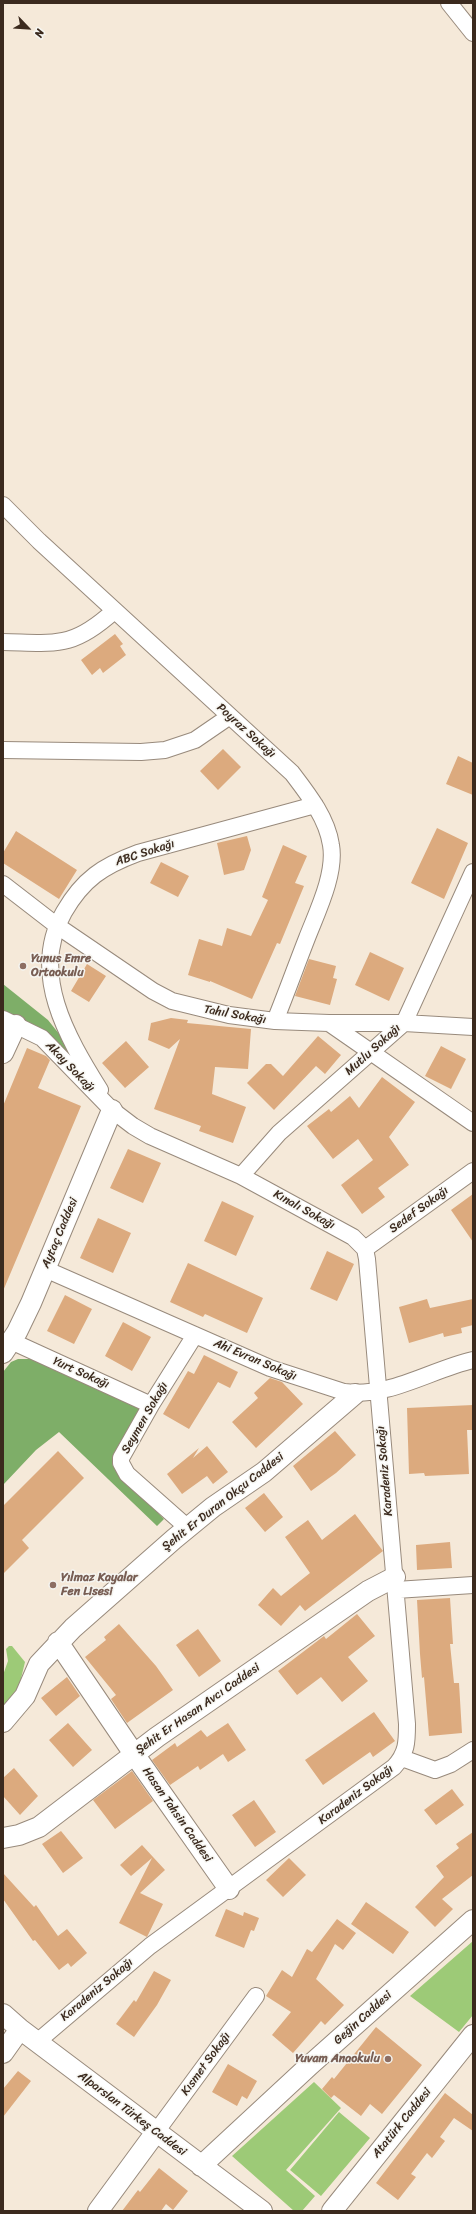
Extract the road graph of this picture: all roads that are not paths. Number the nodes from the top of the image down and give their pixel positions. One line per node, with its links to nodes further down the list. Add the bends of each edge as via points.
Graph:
1 (449, 3): 2 (street)
2 (473, 33)
3 (3, 505): 4 (street, Poyraz Sokağı)
4 (114, 610): 5 (street, via 93,629 59,643); 6 (street, Poyraz Sokağı)
5 (3, 642)
6 (230, 716): 7 (street, via 195,740 165,750); 8 (street, Poyraz Sokağı, via 292,773)
7 (3, 750)
8 (315, 805): 11 (street, ABC Sokağı, via 113,862 86,880); 12 (street, Poyraz Sokağı, via 329,833 331,859 324,892)
9 (473, 872): 15 (street, Mutlu Sokağı)
10 (3, 884): 11 (street, Tahıl Sokağı)
11 (56, 925): 12 (street, Tahıl Sokağı, via 153,991 172,1001 222,1013); 19 (street, ABC Sokağı, via 50,942 49,964 53,992 71,1042)
12 (275, 1021): 14 (street, Tahıl Sokağı)
13 (9, 1022): 17 (street); 19 (street, Akay Sokağı, via 42,1038)
14 (329, 1023): 15 (street, Tahıl Sokağı); 18 (street)
15 (404, 1023): 16 (street, Tahıl Sokağı); 18 (street, Mutlu Sokağı)
16 (473, 1027)
17 (3, 1053)
18 (372, 1053): 20 (street); 22 (street, Mutlu Sokağı, via 279,1133)
19 (112, 1110): 22 (street, Kınalı Sokağı, via 150,1136); 24 (street, Aytaç Caddesi)
20 (473, 1123)
21 (473, 1171): 23 (street, Sedef Sokağı)
22 (241, 1176): 23 (street, Kınalı Sokağı, via 353,1237)
23 (365, 1249): 28 (street, via 368,1259)
24 (45, 1269): 25 (street, Ahi Evran Sokağı); 26 (street, Aytaç Caddesi, via 24,1318)
25 (195, 1335): 29 (street, Ahi Evran Sokağı, via 290,1376); 30 (street, Seymen Sokağı)
26 (7, 1347): 30 (street, Yurt Sokağı)
27 (473, 1360): 28 (street, Ahi Evran Sokağı)
28 (378, 1392): 29 (street, Ahi Evran Sokağı); 32 (street, Karadeniz Sokağı)
29 (355, 1394): 31 (street, Şehit Er Duran Okçu Caddesi, via 264,1472 213,1507)
30 (151, 1405): 31 (street, Seymen Sokağı, via 126,1446 121,1464 127,1474)
31 (188, 1528): 34 (street, Şehit Er Duran Okçu Caddesi)
32 (395, 1583): 33 (street); 37 (street, Şehit Er Hasan Avcı Caddesi, via 368,1591); 38 (street, Karadeniz Sokağı, via 407,1724 407,1745)
33 (473, 1585)
34 (58, 1642): 35 (street, Şehit Er Duran Okçu Caddesi, via 39,1664 25,1696); 37 (street, Hasan Tahsin Caddesi)
35 (3, 1722)
36 (473, 1750): 38 (street, via 451,1764 435,1770)
37 (134, 1754): 39 (street, Şehit Er Hasan Avcı Caddesi, via 39,1827 20,1835); 40 (street, Hasan Tahsin Caddesi)
38 (402, 1758): 40 (street, Karadeniz Sokağı, via 383,1775)
39 (3, 1838)
40 (229, 1889): 46 (street, Karadeniz Sokağı, via 150,1946)
41 (473, 1920): 49 (street, Geğin Caddesi)
42 (256, 1996): 48 (street, Kısmet Sokağı)
43 (3, 2014): 44 (street, Alparslan Türkeş Caddesi)
44 (20, 2029): 46 (street, Alparslan Türkeş Caddesi); 47 (street)
45 (473, 2035): 52 (street, Atatürk Caddesi)
46 (36, 2042): 48 (street, Alparslan Türkeş Caddesi)
47 (3, 2053)
48 (156, 2132): 49 (street, Alparslan Türkeş Caddesi); 50 (street)
49 (201, 2166): 51 (street, Alparslan Türkeş Caddesi)
50 (98, 2211)
51 (262, 2211)
52 (332, 2211)

